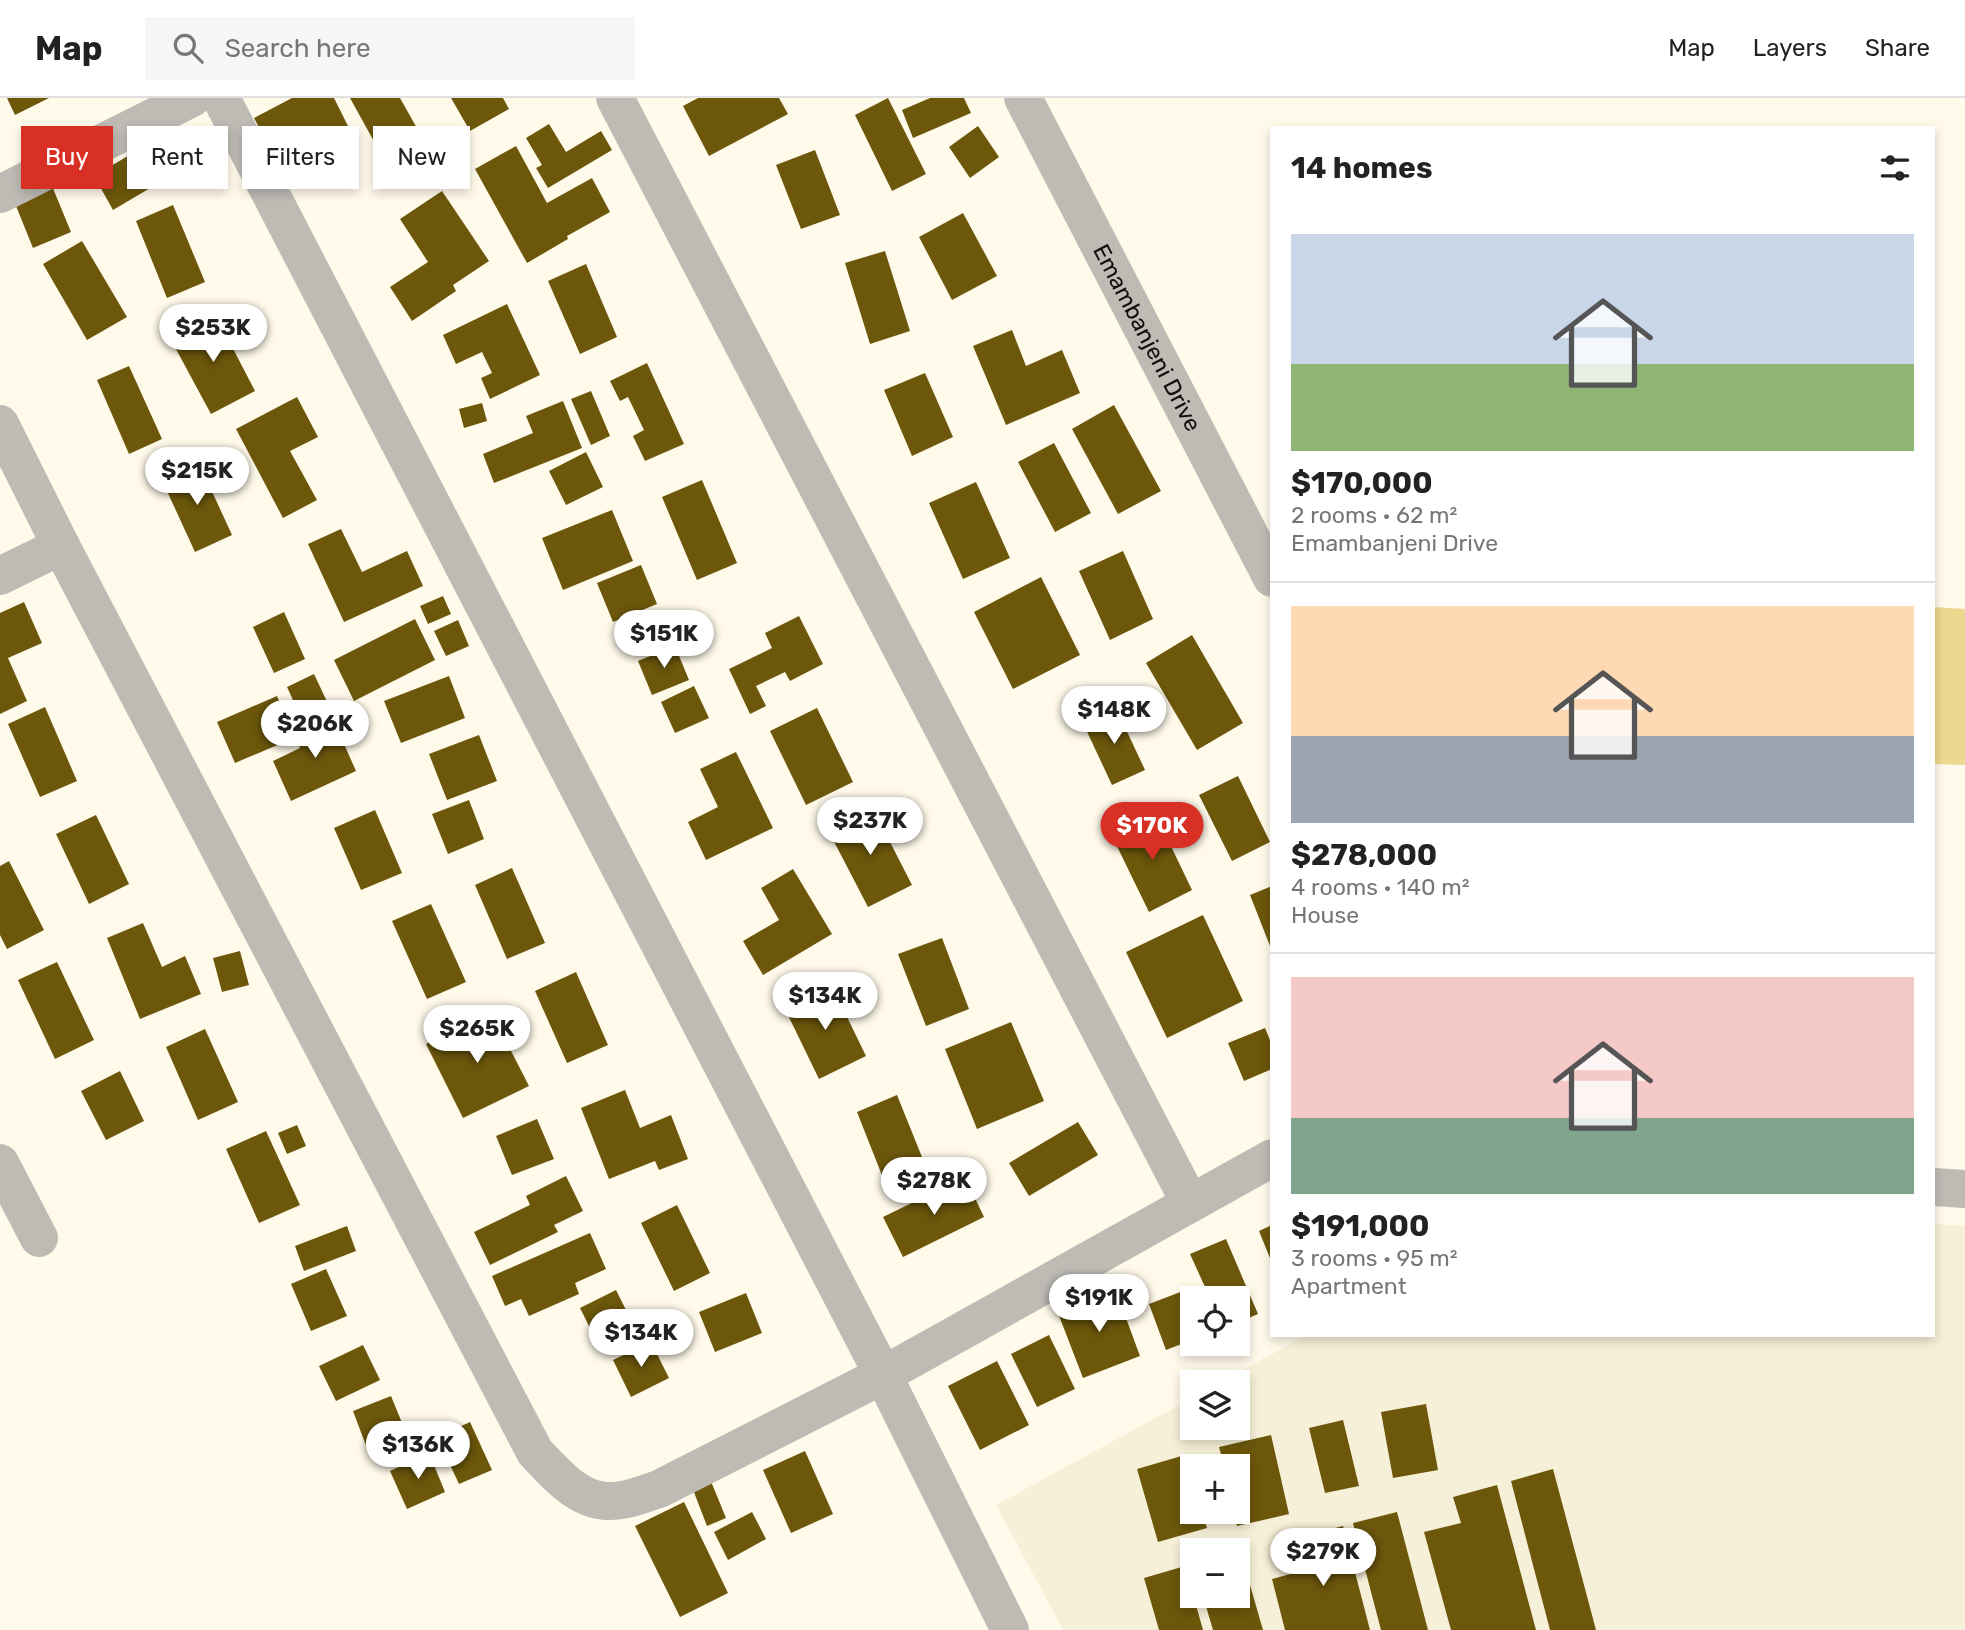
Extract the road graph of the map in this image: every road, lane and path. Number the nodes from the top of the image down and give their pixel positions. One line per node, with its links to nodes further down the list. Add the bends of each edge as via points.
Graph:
1 (192, 98): 5 (street)
2 (221, 98): 16 (street)
3 (615, 98): 14 (street)
4 (1023, 98): 8 (street, Emambanjeni Drive)
5 (0, 194)
6 (0, 424): 7 (street)
7 (61, 546): 9 (street); 16 (street, via 535,1452 560,1479 583,1495 605,1501 629,1499 659,1489)
8 (1270, 574)
9 (0, 576)
10 (1270, 1159): 14 (street)
11 (0, 1163): 15 (street)
12 (1935, 1187): 13 (street)
13 (1965, 1189)
14 (1190, 1203): 16 (street)
15 (39, 1238)
16 (883, 1375): 17 (street)
17 (1010, 1630)

